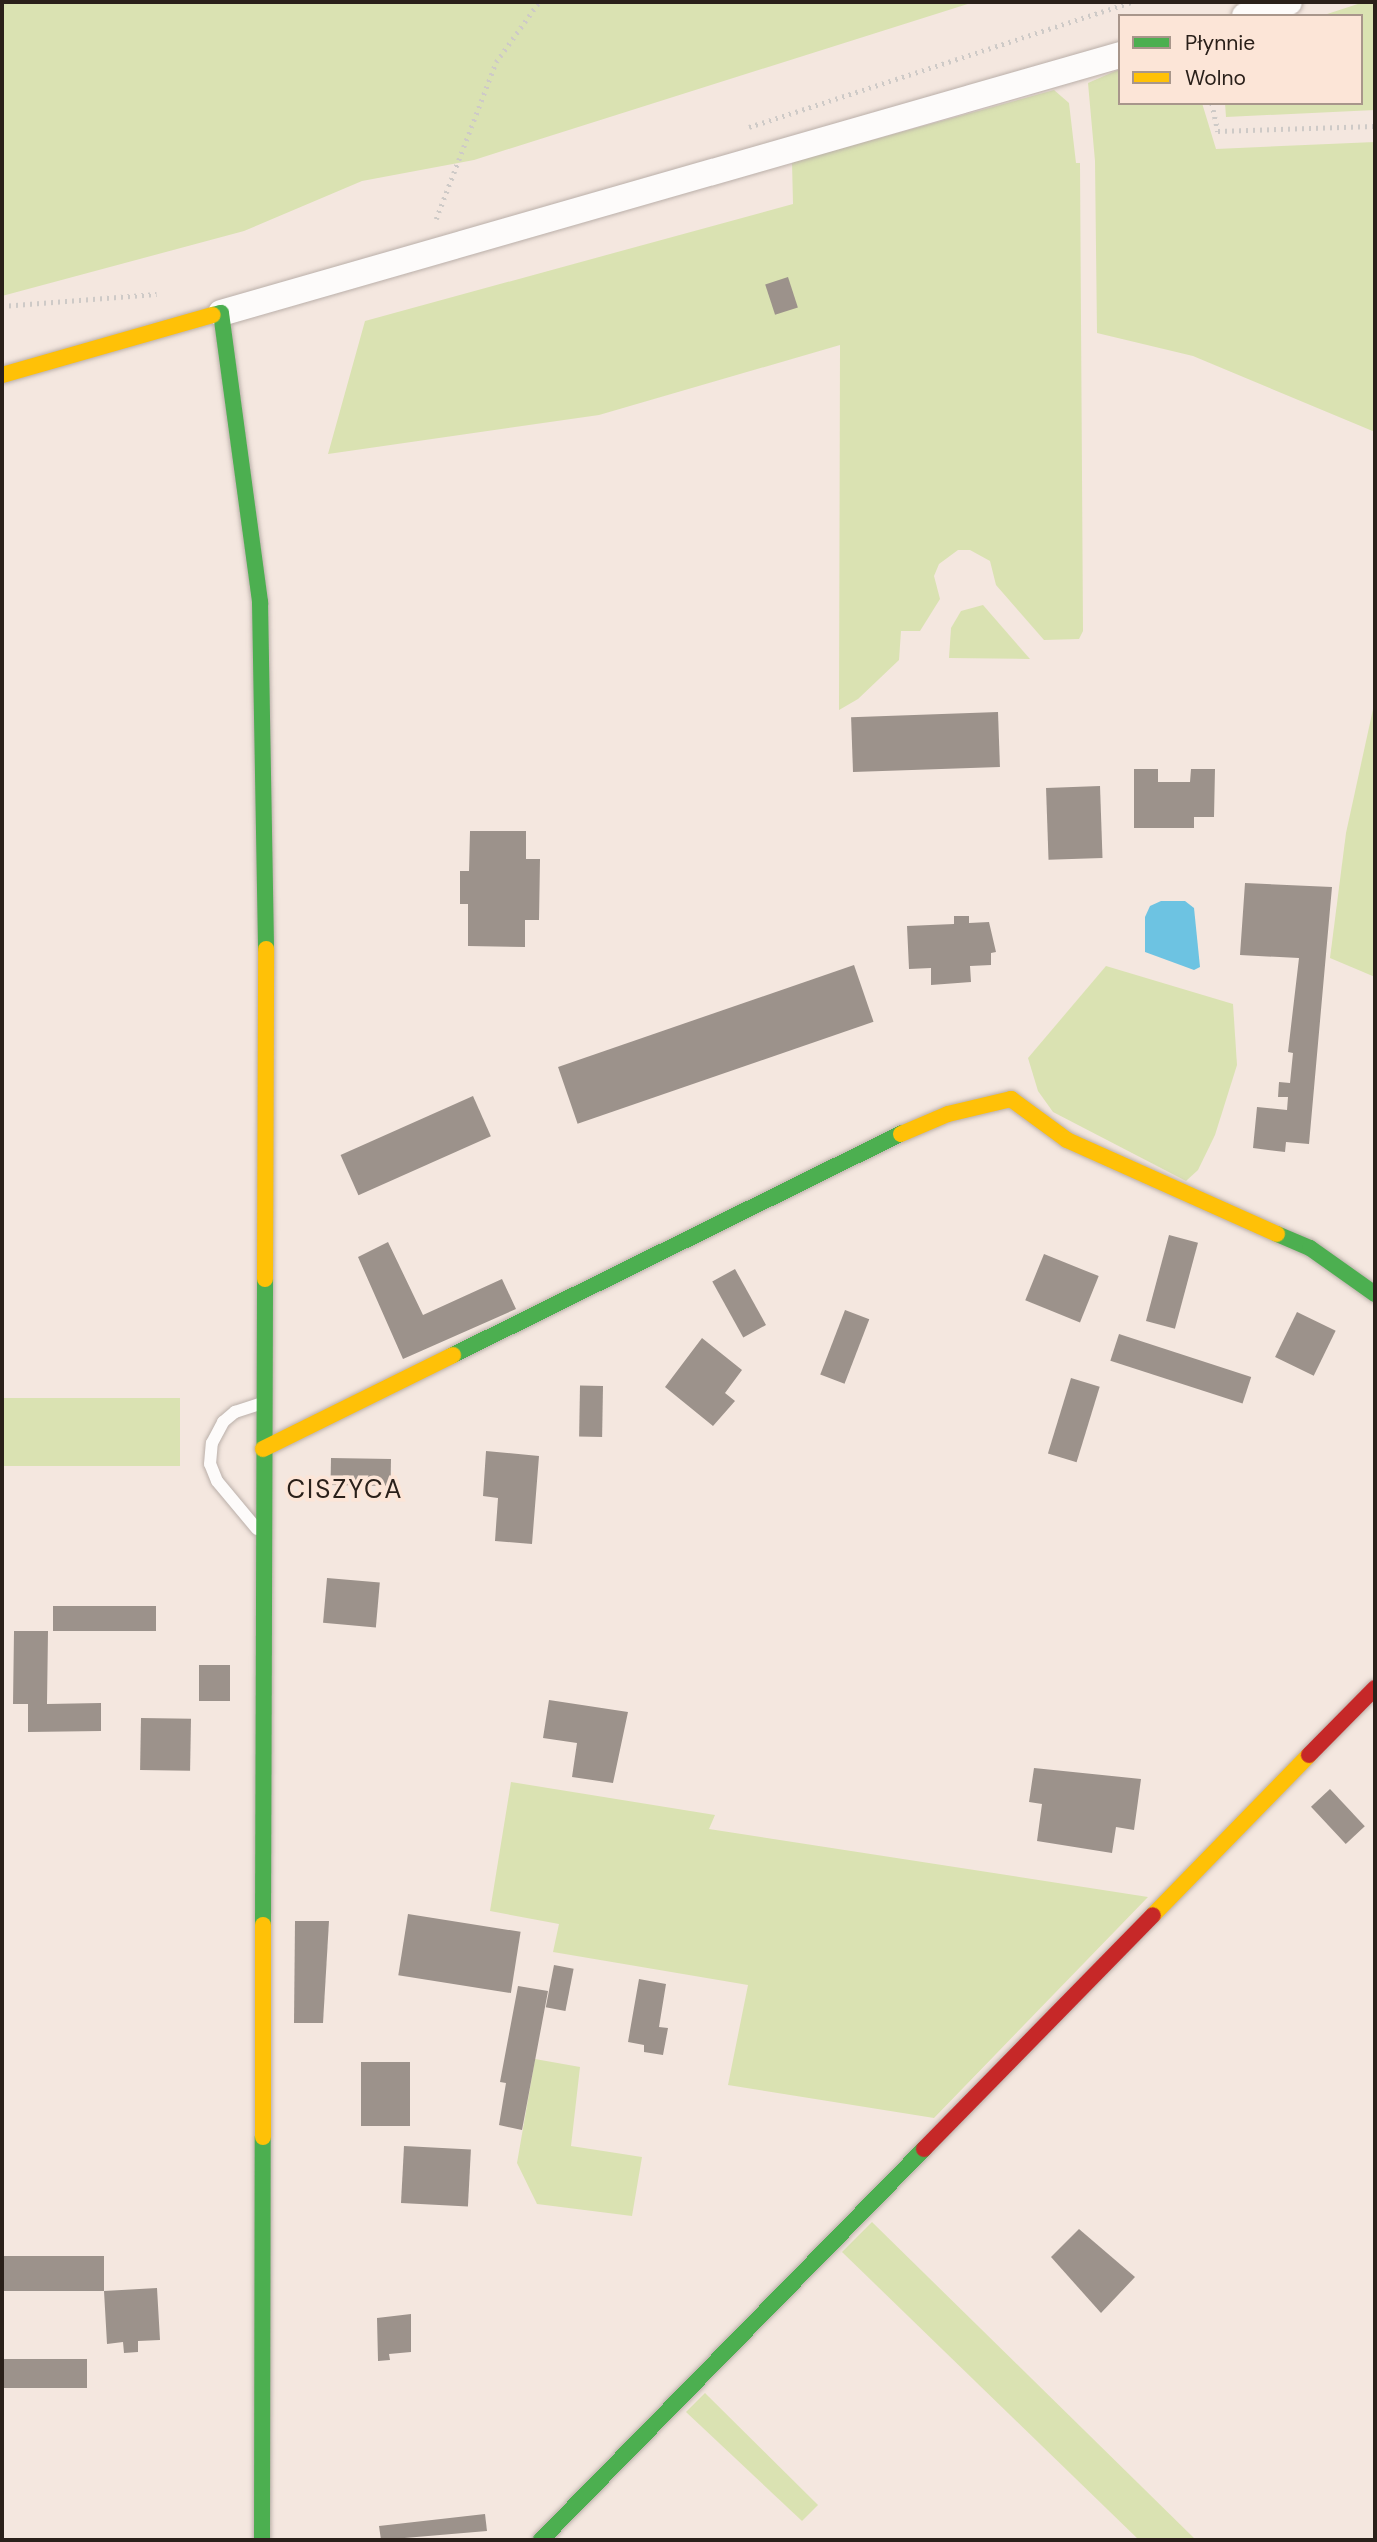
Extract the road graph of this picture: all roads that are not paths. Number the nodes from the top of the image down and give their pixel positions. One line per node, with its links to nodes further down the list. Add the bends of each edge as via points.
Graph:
1 (1289, 2): 2 (street)
2 (1251, 14)
3 (1118, 56): 4 (street)
4 (221, 313): 5 (street); 7 (street, via 229,342 262,641 267,770)
5 (2, 374)
6 (1375, 1294): 8 (street, via 1310,1248 1067,1140 1011,1099 948,1114 896,1136)
7 (263, 1402): 8 (street); 9 (lane, via 235,1412 223,1422 212,1443 210,1464 217,1481)
8 (263, 1449): 9 (street)
9 (263, 1536): 11 (street)
10 (1375, 1688): 12 (street)
11 (262, 2540)
12 (541, 2540)

